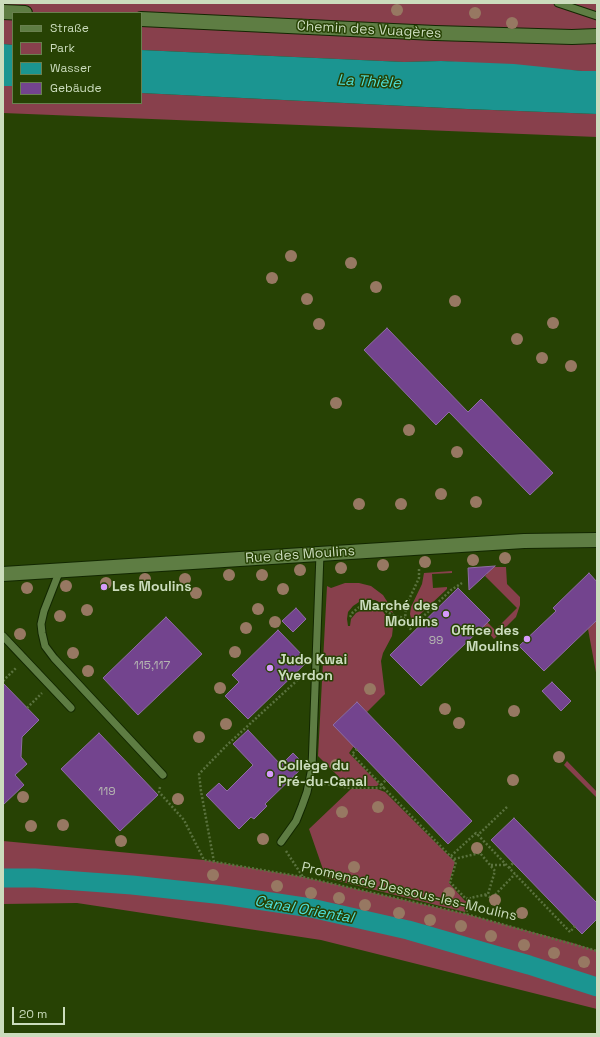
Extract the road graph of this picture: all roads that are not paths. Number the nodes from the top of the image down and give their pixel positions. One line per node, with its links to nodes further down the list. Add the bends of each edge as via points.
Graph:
1 (558, 3): 2 (lane)
2 (597, 16)
3 (142, 19): 4 (street, Chemin des Vuagères, via 464,34)
4 (597, 36)
5 (597, 540): 6 (street, Rue des Moulins, via 524,541)
6 (320, 554): 7 (street, Rue des Moulins); 12 (lane, via 312,768 307,792 296,821)
7 (60, 570): 8 (street, Rue des Moulins); 11 (lane, via 41,624 45,646)
8 (3, 574)
9 (3, 636): 10 (lane)
10 (71, 708)
11 (163, 775)
12 (281, 842)

